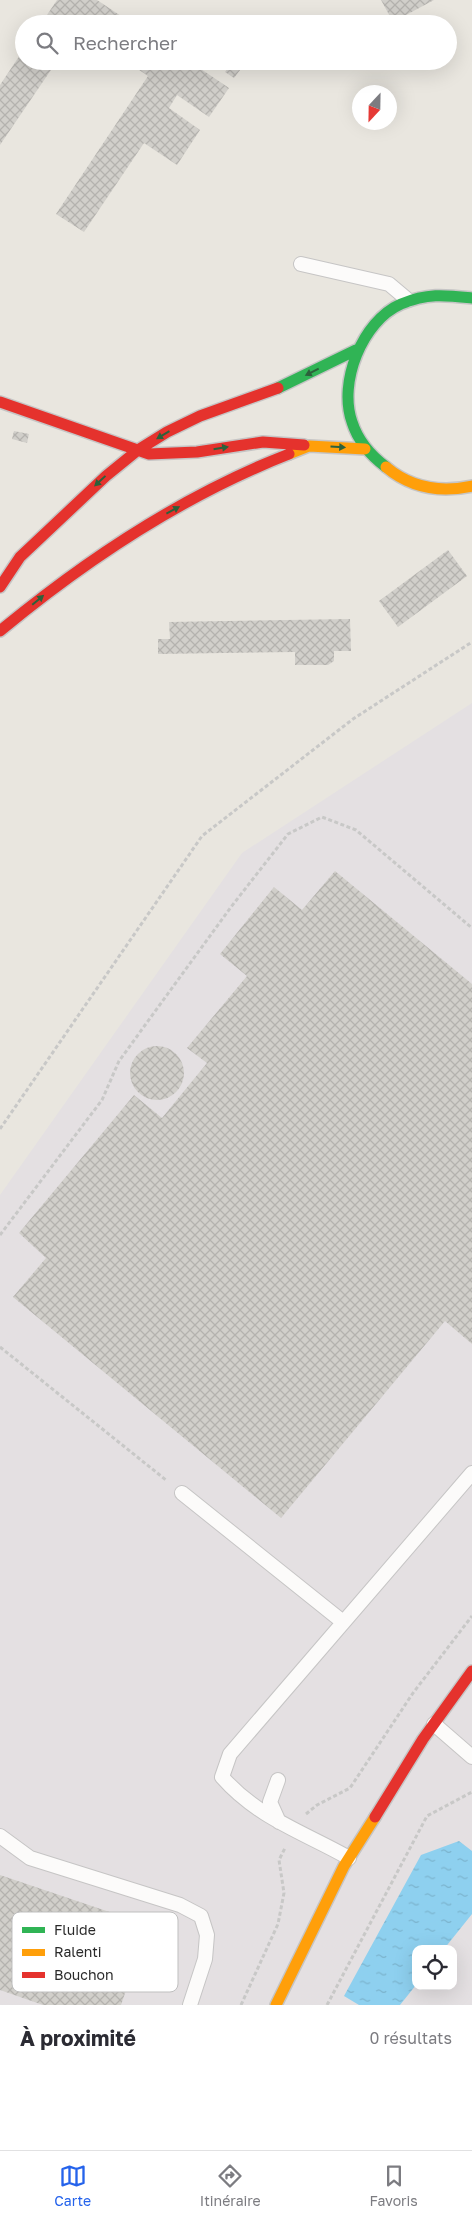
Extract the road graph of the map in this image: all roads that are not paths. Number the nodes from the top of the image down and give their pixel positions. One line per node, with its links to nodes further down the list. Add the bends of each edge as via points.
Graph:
1 (301, 264): 3 (lane, via 389,284)
2 (472, 298): 3 (street, via 459,294 433,294)
3 (408, 300): 4 (street, via 387,312)
4 (356, 350): 7 (street, via 348,374 347,401 353,426); 8 (street, one-way to 8, via 286,385 200,416)
5 (0, 402): 8 (street)
6 (309, 446): 7 (street, one-way to 7); 8 (street, one-way to 6, via 149,454 196,452 263,442); 11 (street, one-way to 6, via 53,587 166,514 256,467)
7 (365, 449): 9 (street, via 385,470 412,484 441,490)
8 (138, 450): 10 (street, one-way to 10, via 20,556)
9 (471, 487)
10 (0, 587)
11 (0, 631)
12 (472, 1473): 14 (lane)
13 (182, 1493): 14 (lane)
14 (343, 1622): 21 (lane, via 230,1754 222,1777 247,1802)
15 (472, 1671): 16 (street)
16 (434, 1724): 17 (lane); 23 (street)
17 (452, 1739): 18 (lane); 19 (lane)
18 (472, 1751)
19 (472, 1757)
20 (278, 1780): 21 (lane, via 270,1802)
21 (279, 1822): 23 (lane)
22 (0, 1836): 24 (lane, via 30,1858 180,1905 201,1916 207,1935 205,1959)
23 (349, 1858): 25 (street)
24 (190, 2005)
25 (276, 2005)

